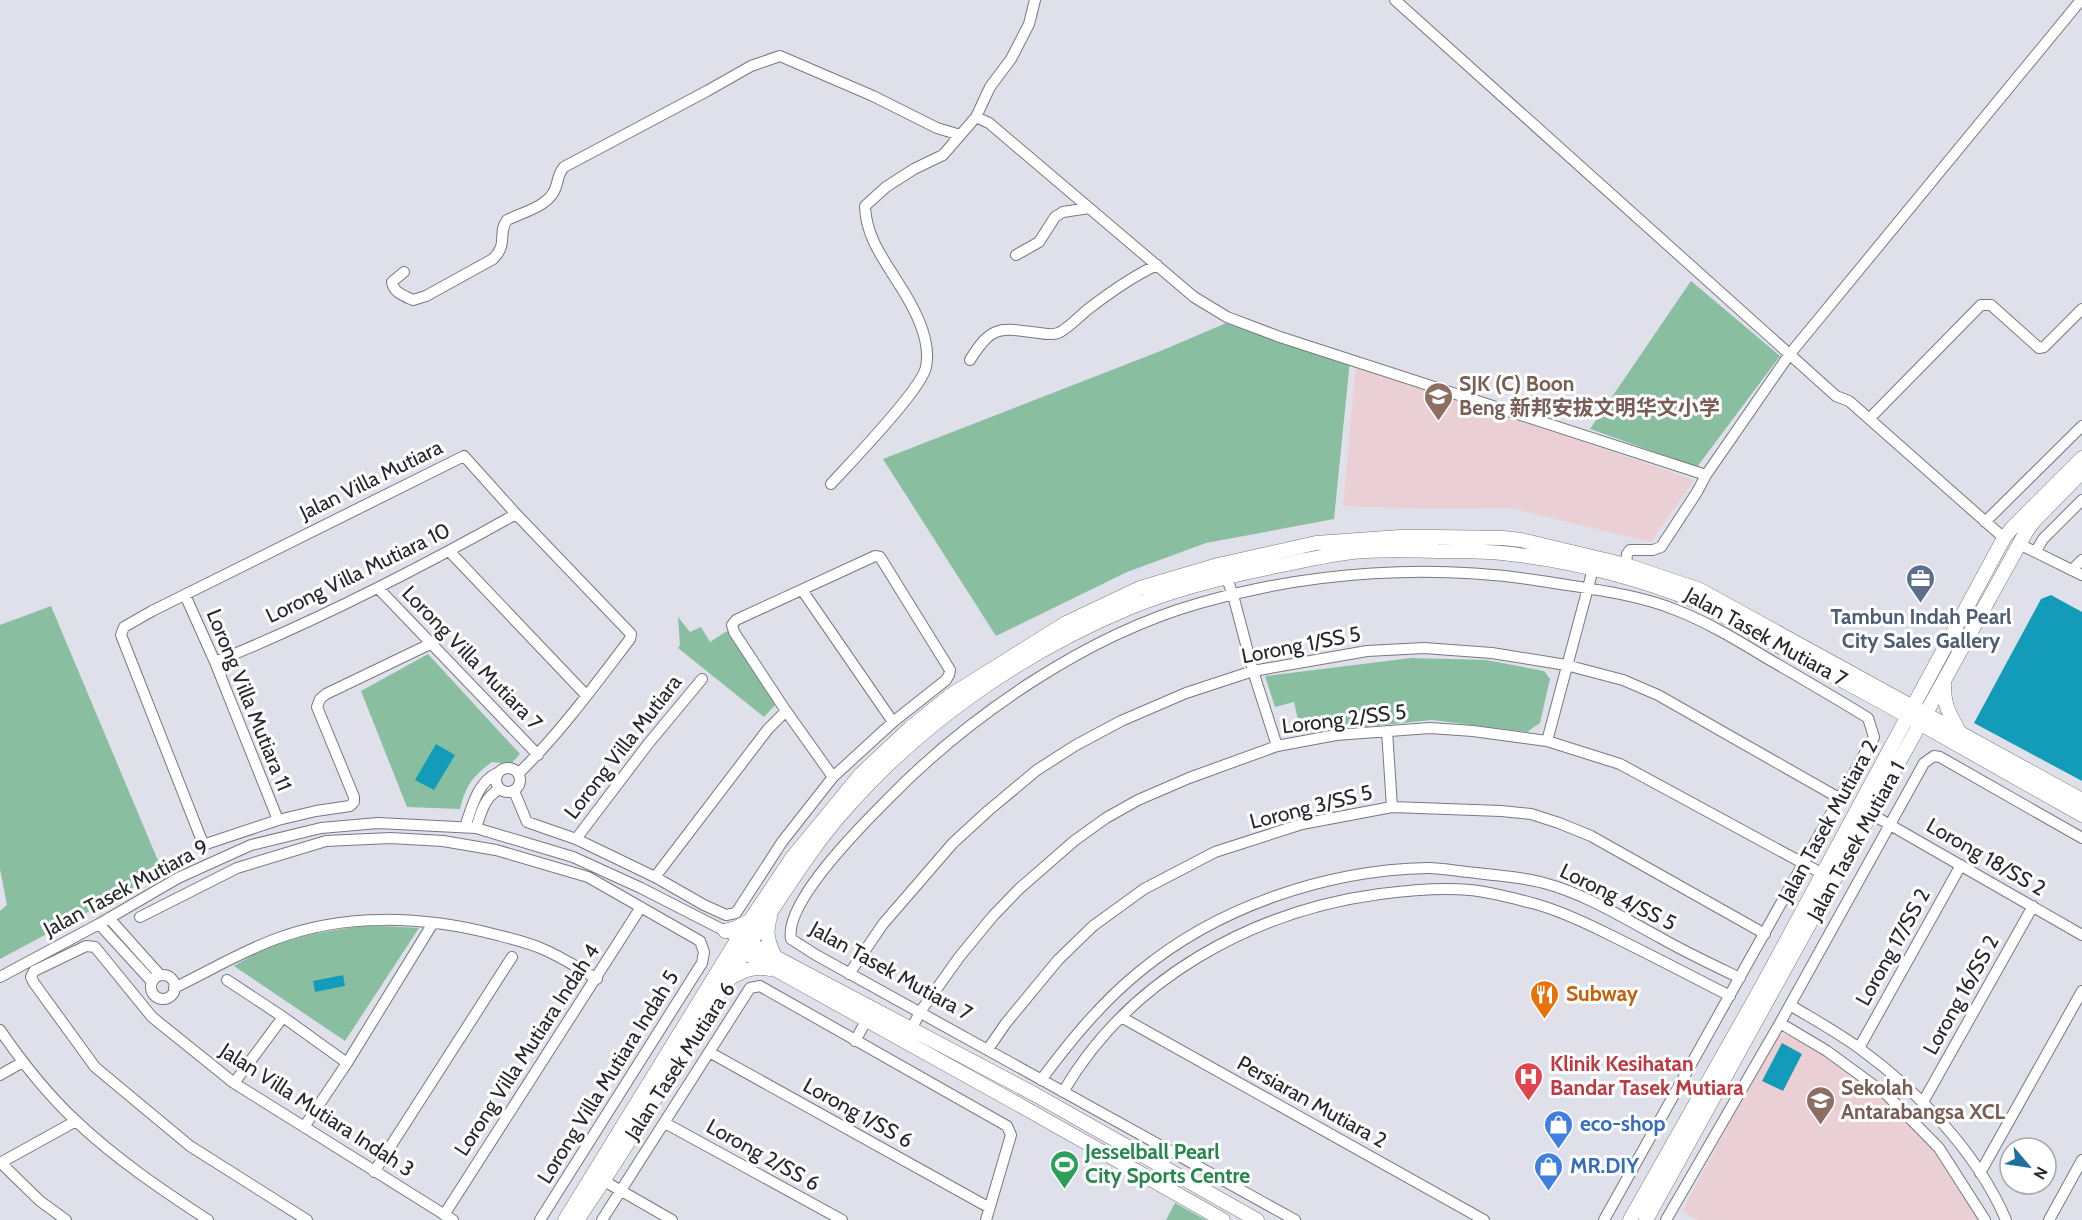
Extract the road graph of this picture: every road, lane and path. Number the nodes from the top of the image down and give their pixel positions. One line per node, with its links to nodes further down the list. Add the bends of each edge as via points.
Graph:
1 (1035, 0): 4 (street, via 1024,33)
2 (1395, 0): 11 (street)
3 (2081, 0): 11 (street)
4 (976, 117): 5 (street); 6 (street, via 989,123)
5 (960, 135): 9 (street, via 780,56 751,66 564,167 545,202 503,224 503,246 493,260 413,300 393,286 392,282); 18 (street, via 943,155 886,187 865,206 866,223 875,247 911,302 926,343 926,367 916,388)
6 (1089, 208): 7 (street, via 1055,217 1039,242); 8 (street)
7 (1016, 255)
8 (1157, 265): 12 (street, via 1109,292 1058,333 1006,329 991,333); 17 (street, via 1194,297 1227,317 1260,330)
9 (404, 272)
10 (2082, 309): 13 (street, via 2039,348 1991,304 1981,305)
11 (1789, 355): 13 (street); 17 (street)
12 (970, 360)
13 (1869, 419): 21 (street)
14 (2082, 426): 21 (street)
15 (2082, 458): 22 (street, Jalan Tasek Mutiara 2)
16 (2082, 472): 23 (street, Jalan Tasek Mutiara 2, via 2034,521)
17 (1706, 475): 27 (street, via 1661,547 1630,550)
18 (831, 484)
19 (2082, 500): 24 (street, via 2043,538)
20 (516, 514): 25 (street, Lorong Villa Mutiara 10); 34 (street, Jalan Villa Mutiara, via 464,456); 42 (street, Jalan Villa Mutiara, via 631,634)
21 (1985, 522): 22 (street)
22 (2004, 538): 40 (street, Jalan Tasek Mutiara 2)
23 (2019, 544): 24 (street); 40 (street, Jalan Tasek Mutiara 2)
24 (2036, 551): 29 (street)
25 (450, 552): 31 (street, Lorong Villa Mutiara 10); 42 (street)
26 (2082, 560): 29 (street)
27 (1626, 566): 43 (street, Jalan Tasek Mutiara 7, via 1701,590); 77 (street, Jalan Tasek Mutiara 7, via 1521,540 1400,537 1316,543 1218,564 1140,588 1066,622 951,695 910,728 861,774 812,832)
28 (1593, 569): 30 (street, Jalan Tasek Mutiara 7, via 1501,553 1401,550 1352,552); 32 (street); 43 (street, Jalan Tasek Mutiara 7, via 1696,601)
29 (2077, 573)
30 (1226, 576): 35 (street); 75 (street, Jalan Tasek Mutiara 7, via 1112,616 1029,659 971,696 933,725 841,813)
31 (379, 588): 36 (street, Lorong Villa Mutiara 7); 37 (street, Lorong Villa Mutiara 10)
32 (1587, 588): 35 (street, Jalan Tasek Mutiara 7, via 1510,576 1410,572 1353,574); 38 (street); 59 (street, Jalan Tasek Mutiara 7, via 1676,610 1736,640 1868,718 1874,737)
33 (802, 590): 44 (street, via 732,625); 46 (street); 46 (street, via 875,556 884,561 950,670 946,680)
34 (184, 595): 37 (street, Lorong Villa Mutiara 11); 64 (street, Jalan Villa Mutiara, via 124,627 121,635 202,841 210,844)
35 (1233, 595): 39 (street); 87 (street, Jalan Tasek Mutiara 7, via 1150,621 1060,665 949,742 897,790 849,839 805,896 789,930 797,944)
36 (430, 644): 53 (street, Lorong Villa Mutiara 7); 64 (street, via 326,694 318,702 354,802 346,808)
37 (215, 662): 64 (street, Lorong Villa Mutiara 11)
38 (1566, 664): 39 (street, Lorong 1/SS 5, via 1424,648 1367,651); 49 (street); 59 (street, Lorong 1/SS 5, via 1623,680 1658,695)
39 (1253, 671): 50 (street); 87 (street, Lorong 1/SS 5, via 1120,721 1037,770 952,843 883,924)
40 (1938, 677): 43 (street, via 1920,689); 45 (street, Jalan Tasek Mutiara 2); 48 (street)
41 (702, 679): 68 (street, Lorong Villa Mutiara)
42 (586, 695): 53 (street, Jalan Villa Mutiara)
43 (1884, 697): 45 (street, Jalan Tasek Mutiara 7); 51 (street, via 1894,723)
44 (786, 711): 56 (street); 72 (street, via 768,729)
45 (1916, 716): 48 (street); 51 (street, Jalan Tasek Mutiara 2); 52 (street, Jalan Tasek Mutiara 2)
46 (893, 722): 56 (street)
47 (1387, 730): 49 (street, Lorong 2/SS 5, via 1430,728); 50 (street, Lorong 2/SS 5); 61 (street)
48 (1958, 739): 52 (street, via 1920,742); 60 (street); 63 (street)
49 (1547, 741): 69 (street, Lorong 2/SS 5, via 1620,764)
50 (1277, 746): 100 (street, Lorong 2/SS 5, via 1138,800 1074,841 993,916)
51 (1891, 750): 71 (street, Jalan Tasek Mutiara 2)
52 (1905, 750): 62 (street, Jalan Tasek Mutiara 2)
53 (538, 755): 55 (street, Jalan Villa Mutiara)
54 (498, 773): 55 (street, via 507,767); 57 (street, via 495,780); 66 (street, via 479,789)
55 (519, 773): 58 (street, via 520,785)
56 (833, 777): 72 (street, via 782,842 736,913 726,915)
57 (500, 789): 58 (street); 66 (street, via 491,794)
58 (514, 791): 68 (street, via 527,822)
59 (1839, 798): 69 (street, Jalan Tasek Mutiara 7)
60 (2082, 800)
61 (1392, 807): 81 (street, Lorong 3/SS 5, via 1500,811 1531,814 1559,823 1591,836); 109 (street, Lorong 3/SS 5, via 1302,824 1215,852 1144,889 1093,926 1058,960)
62 (1871, 814): 65 (street, Lorong 18/SS 2); 118 (street, Jalan Tasek Mutiara 2)
63 (2082, 815)
64 (278, 819)
65 (1890, 825): 67 (street, Jalan Tasek Mutiara 1, via 1924,763 1934,756); 70 (street, Lorong 18/SS 2); 98 (street, Jalan Tasek Mutiara 1)
66 (470, 827): 78 (street, Jalan Tasek Mutiara 9, via 378,823 321,828 251,845 178,878); 80 (street, Jalan Tasek Mutiara 9, via 573,857)
67 (2082, 838)
68 (576, 839): 72 (street)
69 (1805, 864): 71 (street, Lorong 2/SS 5); 81 (street, Jalan Tasek Mutiara 7)
70 (1961, 866): 73 (street, Lorong 18/SS 2); 108 (street, Lorong 17/SS 2)
71 (1823, 874): 118 (street, Jalan Tasek Mutiara 2)
72 (655, 878)
73 (2033, 906): 82 (street, Lorong 18/SS 2); 117 (street, Lorong 16/SS 2)
74 (641, 907): 76 (street, via 588,878 507,853 444,841 390,838 326,842 237,867); 89 (street, Lorong Villa Mutiara Indah 4); 136 (street, Lorong Villa Mutiara Indah 5, via 700,941 702,963)
75 (773, 909): 83 (street, Jalan Tasek Mutiara 7); 86 (street, via 767,935)
76 (140, 917)
77 (750, 920): 80 (street); 83 (street, Jalan Tasek Mutiara 7)
78 (104, 921): 88 (street, Jalan Tasek Mutiara 9); 91 (street)
79 (433, 923): 89 (street, via 519,940); 94 (street, via 379,919 315,927 272,940); 112 (street)
80 (722, 931): 83 (street, Jalan Tasek Mutiara 9); 85 (street)
81 (1765, 934): 90 (street, Jalan Tasek Mutiara 7)
82 (2082, 935)
83 (741, 945): 85 (street, Jalan Tasek Mutiara 7); 86 (street); 93 (street, Jalan Tasek Mutiara 6)
84 (512, 957): 125 (street)
85 (724, 961): 137 (street, Jalan Tasek Mutiara 7)
86 (776, 964): 93 (street, via 746,969); 103 (street); 106 (street)
87 (849, 974): 100 (street, Jalan Tasek Mutiara 7)
88 (0, 977)
89 (597, 978): 131 (street, Lorong Villa Mutiara Indah 4)
90 (1740, 978): 97 (street, Jalan Tasek Mutiara 7); 114 (street, Lorong 4/SS 5, via 1623,916 1544,883 1429,868 1359,873 1298,888 1244,908 1186,939 1139,972 1103,1005)
91 (156, 979): 94 (street, via 171,978); 96 (street, via 151,990)
92 (228, 980): 101 (street)
93 (727, 980): 128 (street, Jalan Tasek Mutiara 6)
94 (174, 988): 96 (street, via 169,997)
95 (2082, 991): 126 (street)
96 (155, 996): 99 (street)
97 (1730, 996): 102 (street, via 1572,917 1471,890 1418,888 1352,897 1293,912 1251,929 1202,954); 146 (street, Jalan Tasek Mutiara 7)
98 (1790, 1005): 104 (street, Jalan Tasek Mutiara 1); 108 (street)
99 (145, 1007): 115 (street, Jalan Villa Mutiara Indah 3, via 152,1017); 135 (street, Jalan Villa Mutiara Indah 3, via 95,946 62,957 34,971 31,977 95,1067 190,1146)
100 (920, 1012): 106 (street, Lorong 2/SS 5); 109 (street, Jalan Tasek Mutiara 7)
101 (283, 1017): 112 (street); 115 (street)
102 (1120, 1017): 116 (street, via 1085,1057); 145 (street, Persiaran Mutiara 2)
103 (866, 1021): 107 (street); 142 (street)
104 (1780, 1023): 149 (street, Jalan Tasek Mutiara 1); 150 (street, via 1827,1051 1887,1095 1939,1149)
105 (0, 1030): 111 (street)
106 (911, 1030): 127 (street)
107 (855, 1041): 110 (street, Jalan Tasek Mutiara 6, via 755,986); 130 (street, Jalan Tasek Mutiara 6, via 1007,1126 1011,1135)
108 (1859, 1048): 117 (street)
109 (988, 1049): 114 (street, Jalan Tasek Mutiara 7)
110 (709, 1052): 120 (street, Jalan Tasek Mutiara 6); 130 (street, Lorong 1/SS 6)
111 (23, 1062): 113 (street); 119 (street)
112 (347, 1063): 121 (street)
113 (0, 1075)
114 (1041, 1080): 116 (street, Jalan Tasek Mutiara 7)
115 (234, 1083): 121 (street, Jalan Villa Mutiara Indah 3)
116 (1063, 1092): 122 (street, Jalan Tasek Mutiara 7)
117 (1923, 1102): 126 (street)
118 (1697, 1115): 147 (street, Jalan Tasek Mutiara 2); 148 (street, Jalan Tasek Mutiara 2)
119 (76, 1121): 124 (street); 134 (street, via 115,1155)
120 (665, 1124): 129 (street, Jalan Tasek Mutiara 6); 140 (street, Lorong 2/SS 6)
121 (304, 1127): 125 (street, Jalan Villa Mutiara Indah 3)
122 (1185, 1158): 127 (street); 144 (street, Jalan Tasek Mutiara 7)
123 (2082, 1160): 152 (street)
124 (1, 1163): 133 (street)
125 (374, 1172): 131 (street, Jalan Villa Mutiara Indah 3)
126 (1980, 1173): 151 (street)
127 (1176, 1174): 143 (street)
128 (604, 1181): 129 (street); 138 (street, Jalan Tasek Mutiara 6)
129 (620, 1191): 132 (street); 139 (street, Jalan Tasek Mutiara 6)
130 (988, 1207): 141 (street)
131 (448, 1217)
132 (664, 1218)
133 (66, 1220)
134 (208, 1220)
135 (307, 1220)
136 (540, 1220)
137 (565, 1220)
138 (577, 1220)
139 (602, 1220)
140 (842, 1220)
141 (986, 1220)
142 (1223, 1220)
143 (1257, 1220)
144 (1295, 1220)
145 (1484, 1220)
146 (1604, 1220)
147 (1630, 1220)
148 (1646, 1220)
149 (1666, 1220)
150 (1985, 1220)
151 (2006, 1220)
152 (2049, 1220)

